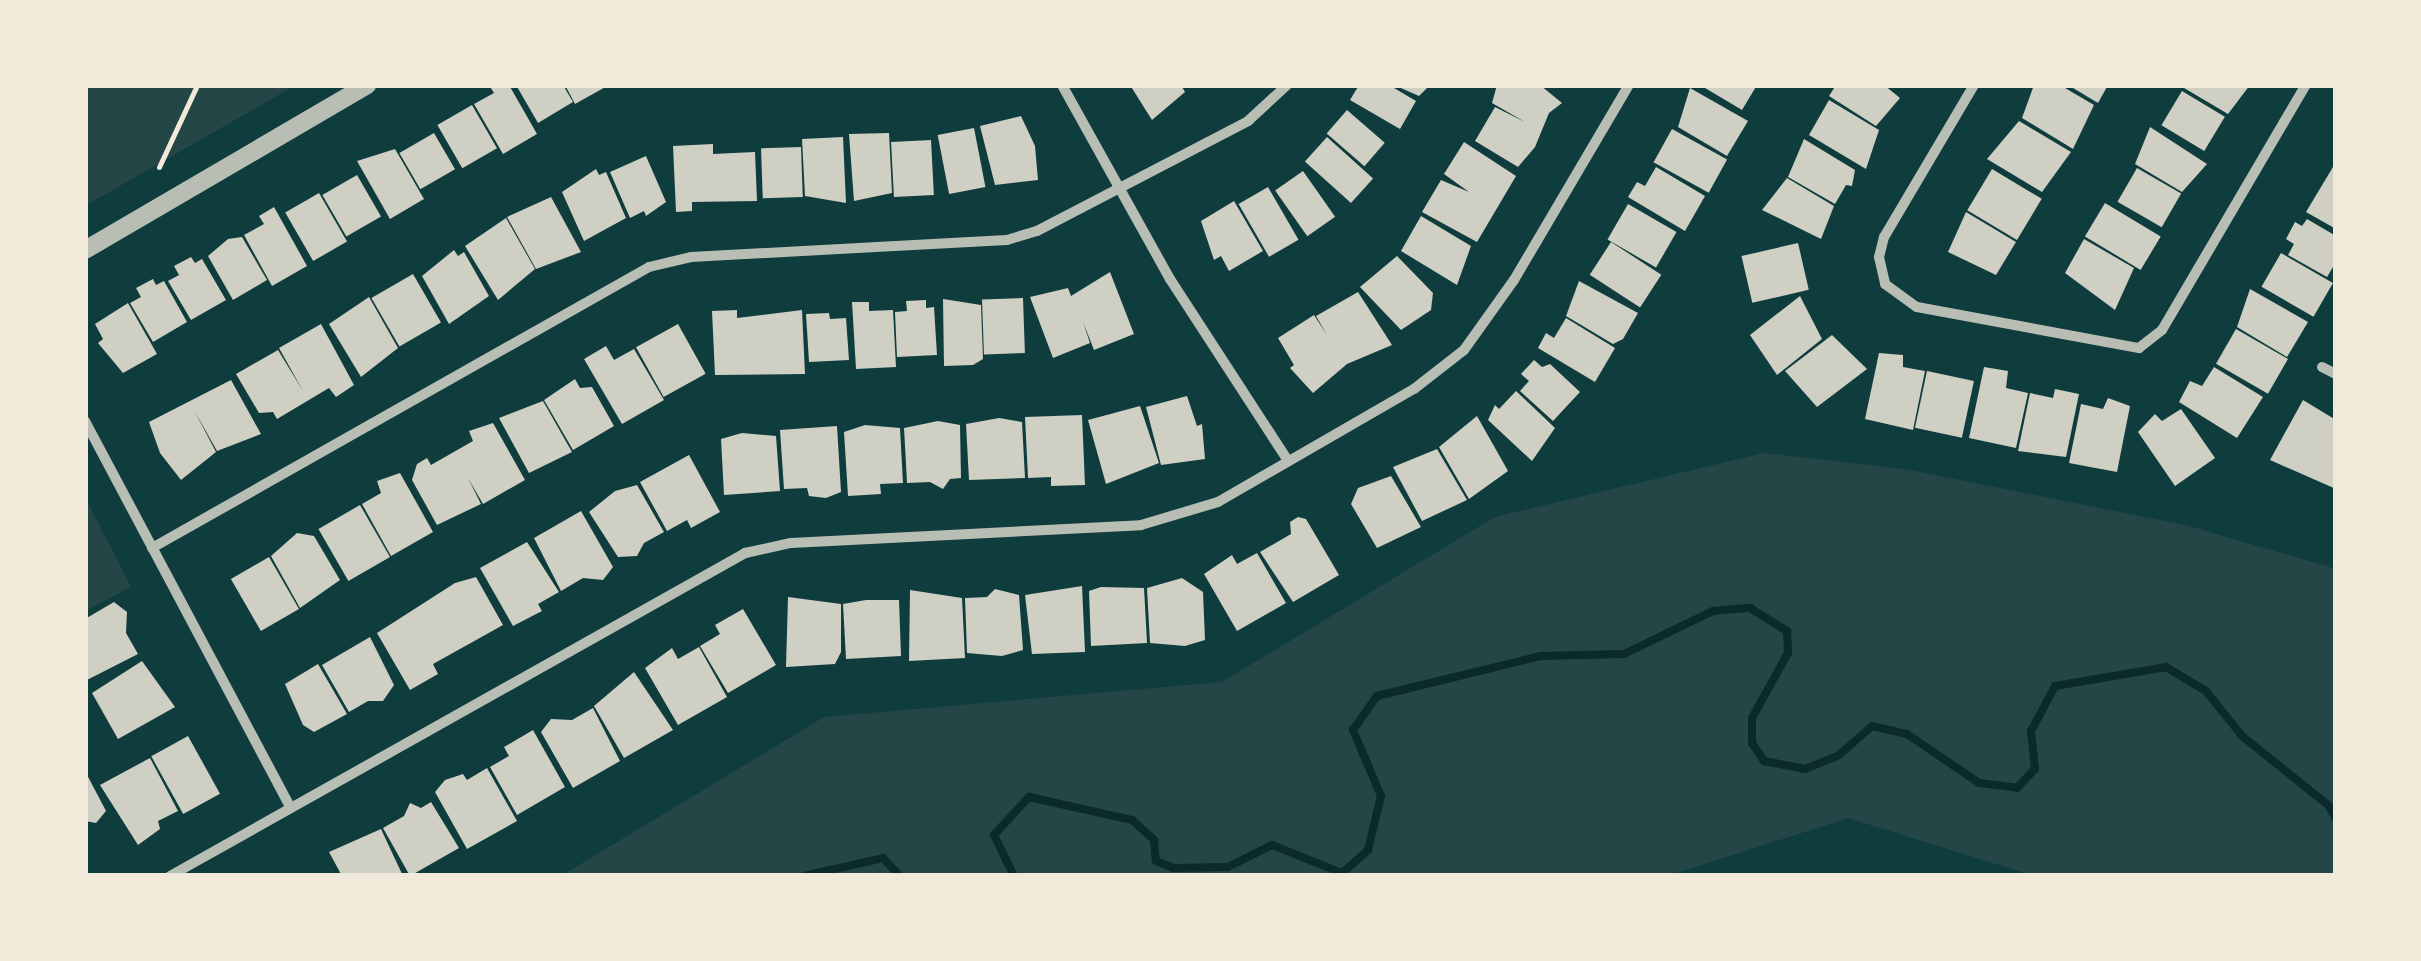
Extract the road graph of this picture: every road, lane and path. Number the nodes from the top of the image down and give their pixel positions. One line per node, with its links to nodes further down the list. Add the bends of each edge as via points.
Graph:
1 (197, 85): 8 (path)
2 (367, 85): 10 (street)
3 (1062, 85): 9 (street)
4 (1287, 85): 9 (street, via 1248,121)
5 (1628, 85): 14 (street, via 1514,280 1464,350 1414,389)
6 (1974, 85): 7 (street, via 1884,237 1879,258 1885,284 1916,307 2139,348 2162,330)
7 (2306, 85)
8 (159, 167)
9 (1120, 188): 14 (street, via 1170,279); 15 (street, via 1062,220 1006,240 691,257 649,268)
10 (85, 250)
11 (2322, 367): 12 (street)
12 (2336, 374)
13 (85, 421): 15 (street)
14 (1288, 461): 16 (street, via 1218,502 1162,522 791,543 744,553)
15 (152, 548): 16 (street)
16 (290, 807): 17 (street)
17 (170, 876)

